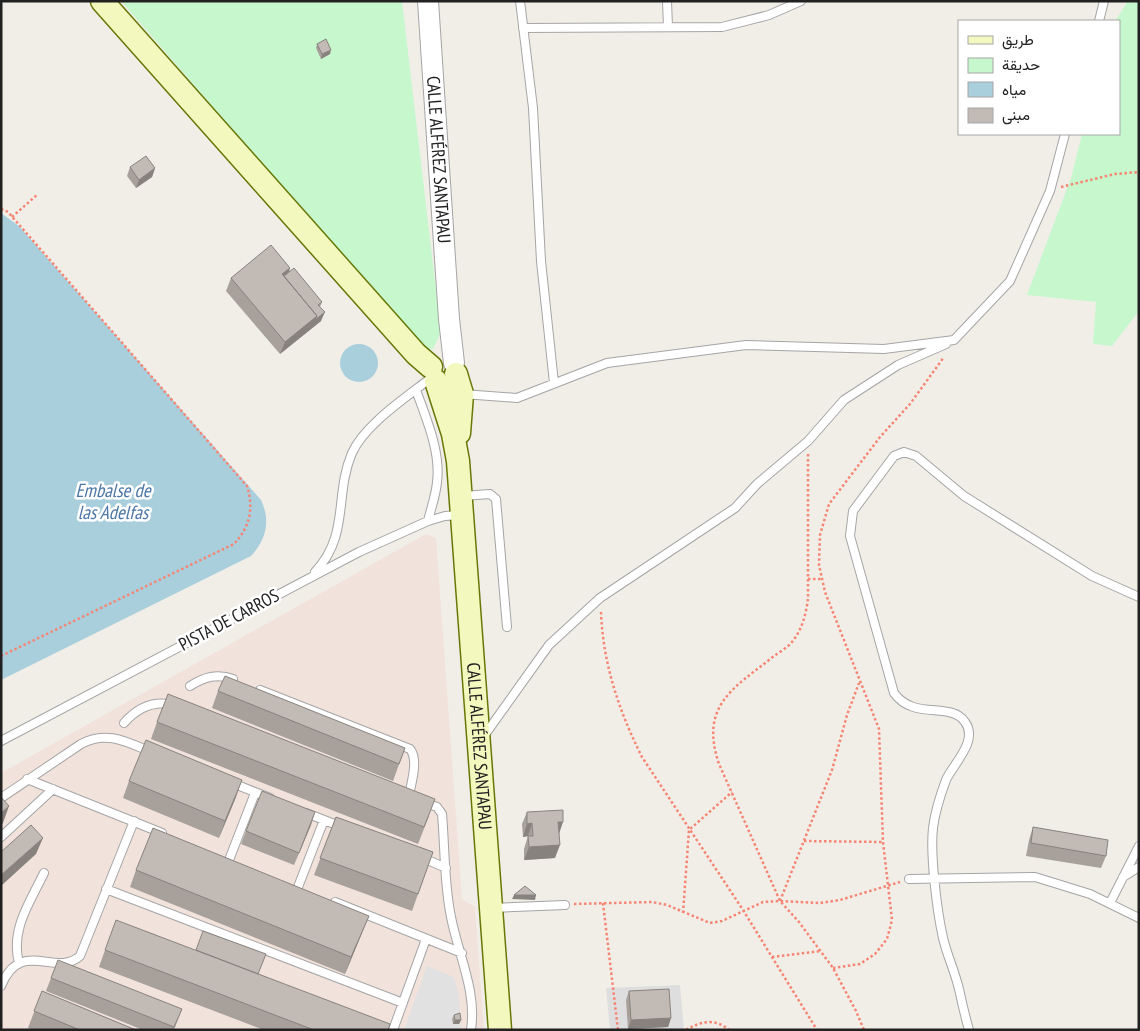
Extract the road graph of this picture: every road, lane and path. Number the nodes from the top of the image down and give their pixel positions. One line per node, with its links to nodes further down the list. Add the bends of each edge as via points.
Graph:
1 (102, 1): 17 (main road, via 416,354)
2 (428, 1): 17 (street, CALLE ALFÉREZ SANTAPAU, via 449,319)
3 (520, 1): 9 (lane)
4 (667, 1): 8 (lane)
5 (801, 1): 8 (lane, via 770,15 722,27)
6 (1104, 1): 7 (lane)
7 (1099, 20)
8 (668, 27): 9 (lane)
9 (523, 28): 18 (lane, via 533,108 541,261)
10 (1065, 135): 12 (lane)
11 (1139, 173): 12 (path, via 1083,181)
12 (1050, 191): 16 (lane, via 1010,281)
13 (38, 194): 15 (path)
14 (1, 209): 15 (path)
15 (12, 217): 28 (path, via 247,486 251,510 246,528 234,544)
16 (954, 340): 18 (lane, via 884,349 746,345 607,363); 19 (lane, via 898,365 844,400); 24 (path, via 926,383 829,504 818,552)
17 (441, 375): 18 (lane, via 518,398); 20 (main road, CALLE ALFÉREZ SANTAPAU, via 458,461); 21 (lane, via 426,416 437,462 437,482); 22 (lane, via 376,423 358,443 348,465 338,535 329,556)
18 (554, 383)
19 (808, 441): 23 (path); 26 (lane, via 757,484 735,508)
20 (461, 506): 21 (lane, PISTA DE CARROS, via 445,516); 27 (lane, PISTA DE CARROS, via 490,494 496,499); 36 (main road, CALLE ALFÉREZ SANTAPAU)
21 (428, 520): 22 (lane, PISTA DE CARROS)
22 (311, 577): 35 (lane, PISTA DE CARROS)
23 (808, 579): 24 (path); 42 (path, via 806,614 792,642 721,701 714,728 714,746)
24 (821, 579): 29 (path)
25 (1139, 597): 65 (lane, via 1092,576 964,496 908,452 894,456 853,511 850,536 894,693 913,709 956,715 968,727 965,748 948,777 936,812 932,844)
26 (600, 598): 36 (lane, via 549,645); 51 (path, via 605,653 622,713 642,757)
27 (507, 627)
28 (1, 656)
29 (859, 683): 54 (path, via 832,770); 55 (path, via 880,729)
30 (244, 684): 31 (lane, via 218,676 204,678)
31 (190, 686)
32 (253, 687): 44 (lane, via 410,748 414,763)
33 (186, 709): 34 (lane, via 168,704 151,705)
34 (124, 723)
35 (1, 741)
36 (479, 743): 77 (main road, CALLE ALFÉREZ SANTAPAU)
37 (157, 754): 39 (lane, via 113,737 95,738)
38 (220, 778): 41 (lane)
39 (27, 779): 40 (lane); 45 (lane)
40 (53, 789): 49 (lane); 53 (lane)
41 (255, 792): 46 (lane); 59 (lane)
42 (732, 792): 51 (path); 73 (path)
43 (400, 793): 44 (lane)
44 (409, 796): 61 (lane, via 441,811)
45 (1, 798)
46 (281, 803)
47 (298, 809): 48 (lane)
48 (324, 820): 50 (lane); 69 (lane)
49 (134, 821): 52 (lane); 70 (lane)
50 (350, 830)
51 (689, 830): 78 (path); 79 (path)
52 (168, 836)
53 (1, 837)
54 (804, 841): 55 (path); 73 (path)
55 (883, 842): 68 (path)
56 (1139, 846): 64 (lane)
57 (412, 854): 61 (lane)
58 (220, 857): 59 (lane)
59 (229, 860): 60 (lane)
60 (238, 864)
61 (446, 868): 83 (lane, via 451,920)
62 (1139, 868): 64 (lane)
63 (44, 873): 85 (lane, via 18,928 15,944)
64 (1123, 877): 75 (lane)
65 (935, 878): 66 (lane); 75 (lane, via 1035,877 1072,887); 97 (lane, via 943,938)
66 (909, 879): 68 (path)
67 (289, 884): 69 (lane)
68 (890, 886): 73 (path, via 820,903); 86 (path, via 892,920 882,947 860,964)
69 (298, 887): 71 (lane)
70 (106, 889): 85 (lane, via 76,960); 88 (lane)
71 (307, 891)
72 (326, 898): 81 (lane)
73 (780, 901): 78 (path, via 763,902); 82 (path)
74 (603, 903): 76 (path); 79 (path, via 652,902); 92 (path)
75 (1110, 903): 80 (lane)
76 (565, 904): 77 (lane)
77 (491, 908): 91 (main road, CALLE ALFÉREZ SANTAPAU)
78 (743, 910): 79 (path, via 722,921 710,923); 84 (path)
79 (683, 913)
80 (1139, 918)
81 (426, 939): 83 (lane); 88 (lane)
82 (821, 951): 84 (path); 86 (path)
83 (462, 952): 90 (lane, via 469,985)
84 (772, 957): 95 (path)
85 (19, 963): 87 (lane, via 8,971)
86 (833, 968): 96 (path)
87 (1, 986)
88 (403, 1003): 89 (lane)
89 (393, 1030)
90 (471, 1030)
91 (500, 1030)
92 (618, 1030)
93 (686, 1030): 94 (path, via 704,1021)
94 (729, 1030)
95 (817, 1030)
96 (864, 1030)
97 (969, 1030)

